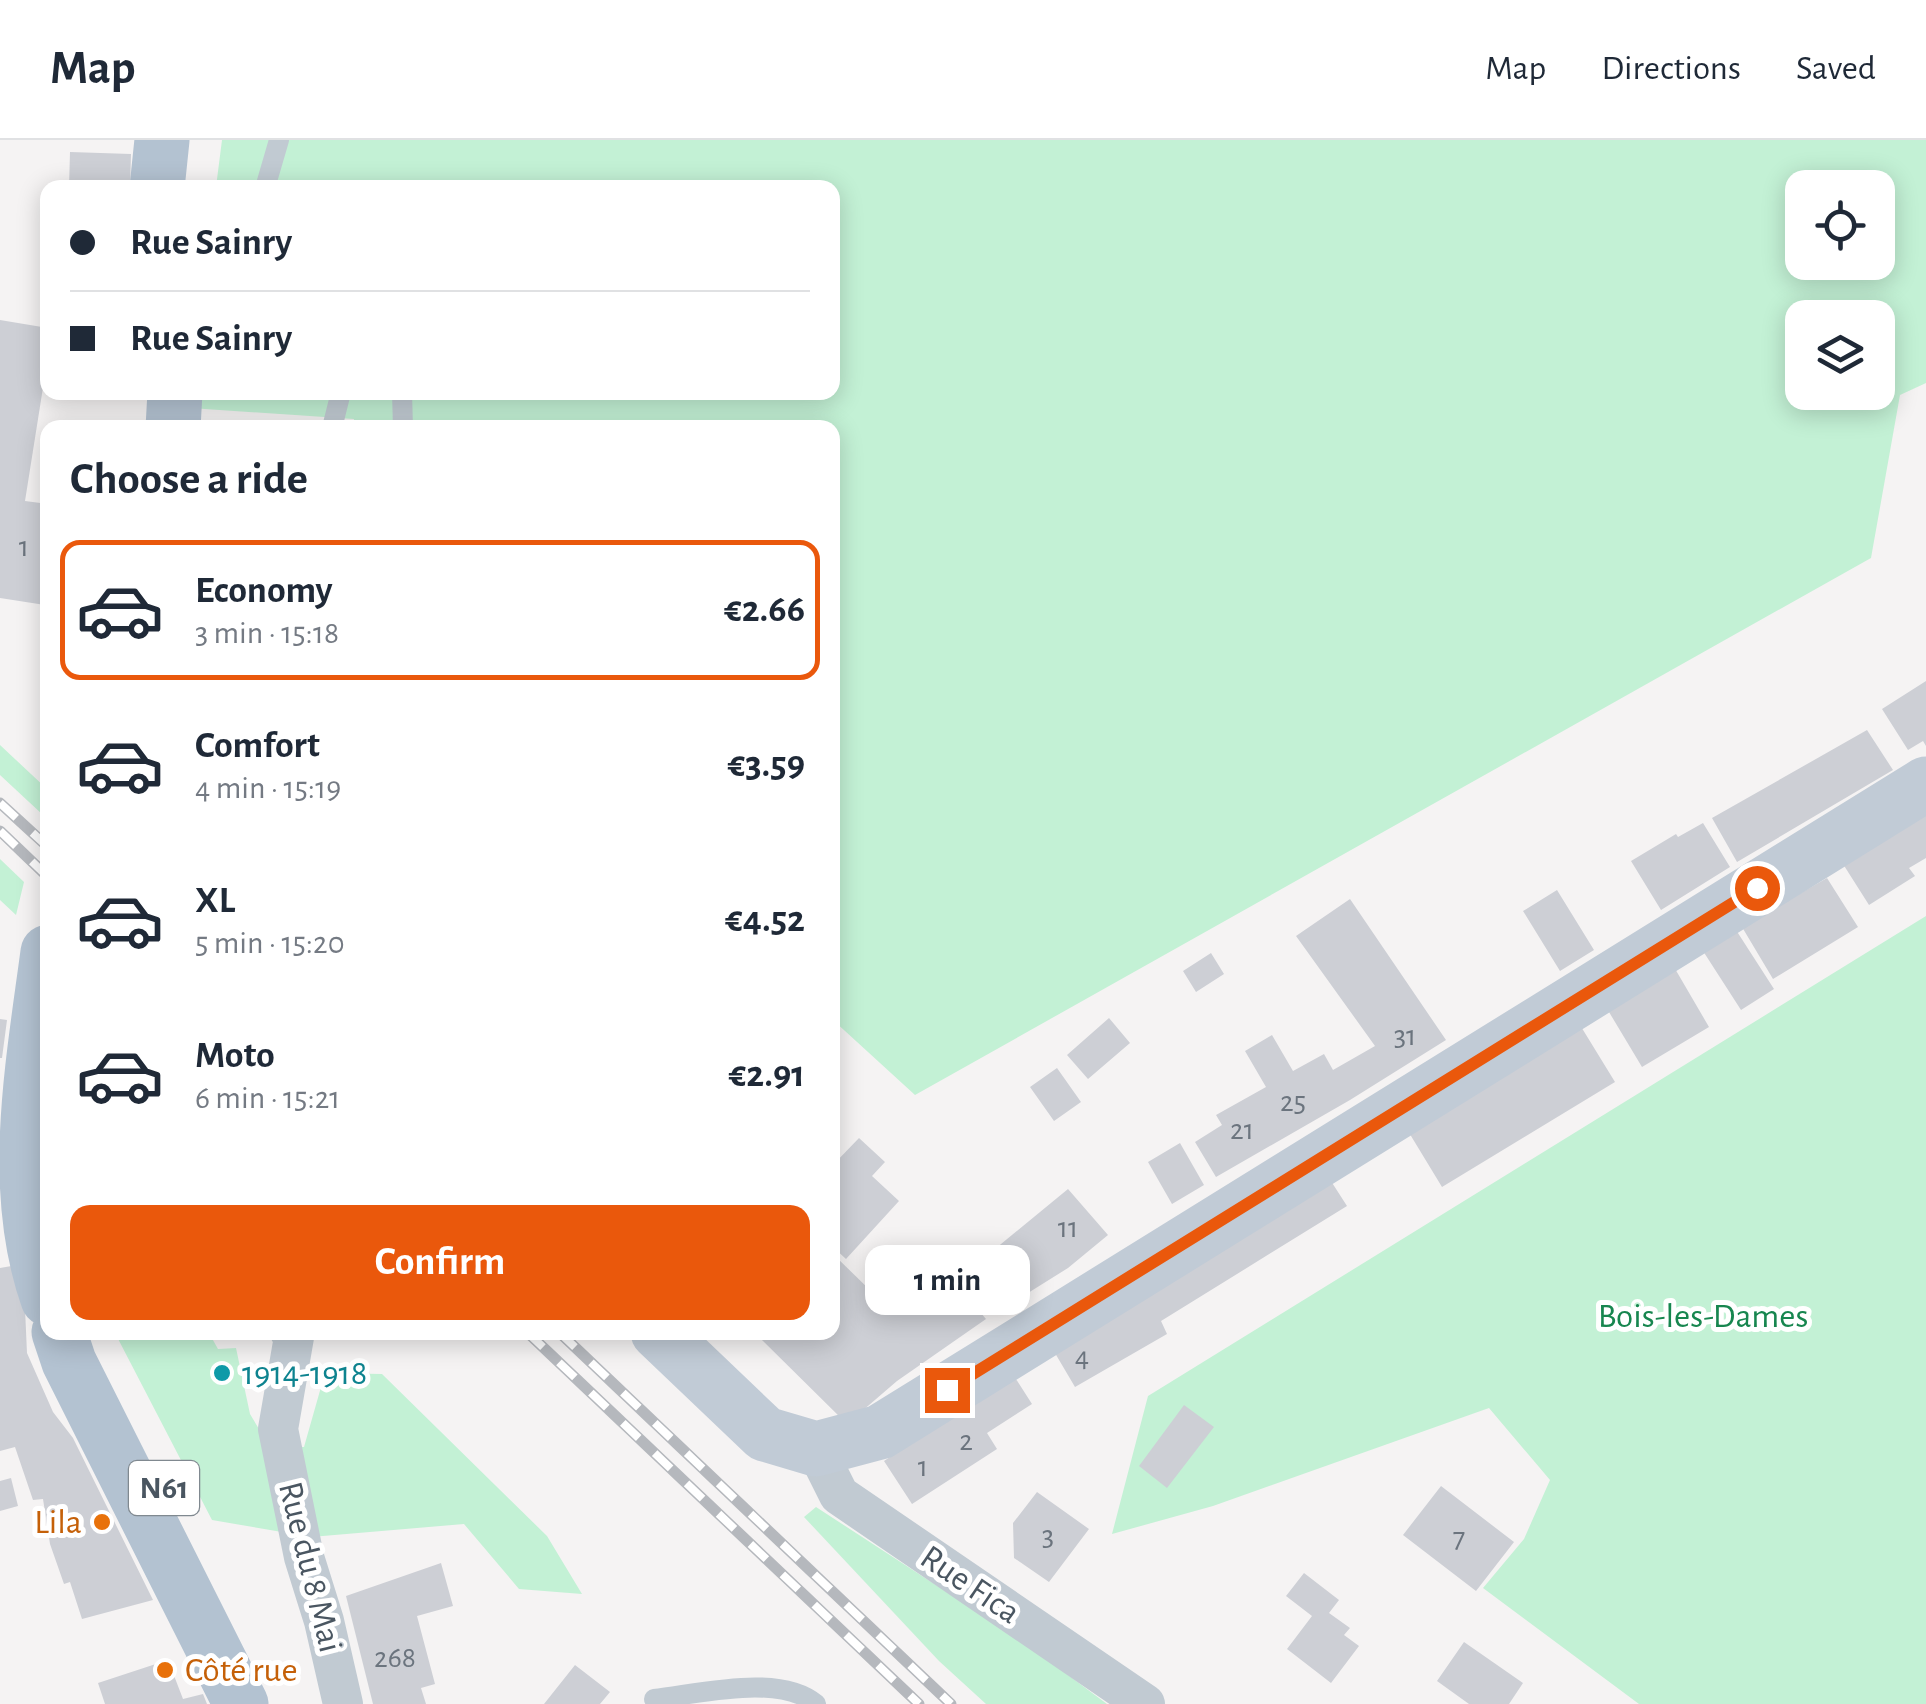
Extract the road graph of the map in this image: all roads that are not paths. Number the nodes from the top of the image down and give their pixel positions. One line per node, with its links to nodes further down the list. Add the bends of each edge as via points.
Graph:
1 (162, 140): 4 (main road)
2 (198, 140): 5 (main road)
3 (279, 140): 6 (lane)
4 (158, 180)
5 (194, 180)
6 (267, 180)
7 (1926, 784): 14 (street, via 880,1432)
8 (40, 1022): 9 (main road, via 28,1128)
9 (40, 1273)
10 (62, 1340): 15 (main road, N61)
11 (92, 1340): 16 (main road, N61)
12 (293, 1340): 17 (street, Rue du 8 Mai, via 278,1429)
13 (666, 1340): 14 (street, via 765,1434)
14 (816, 1449): 20 (street, Rue Fica, via 839,1495)
15 (241, 1704)
16 (269, 1704)
17 (343, 1704)
18 (660, 1704): 19 (lane, via 654,1700 770,1686)
19 (816, 1704)
20 (1145, 1704)

